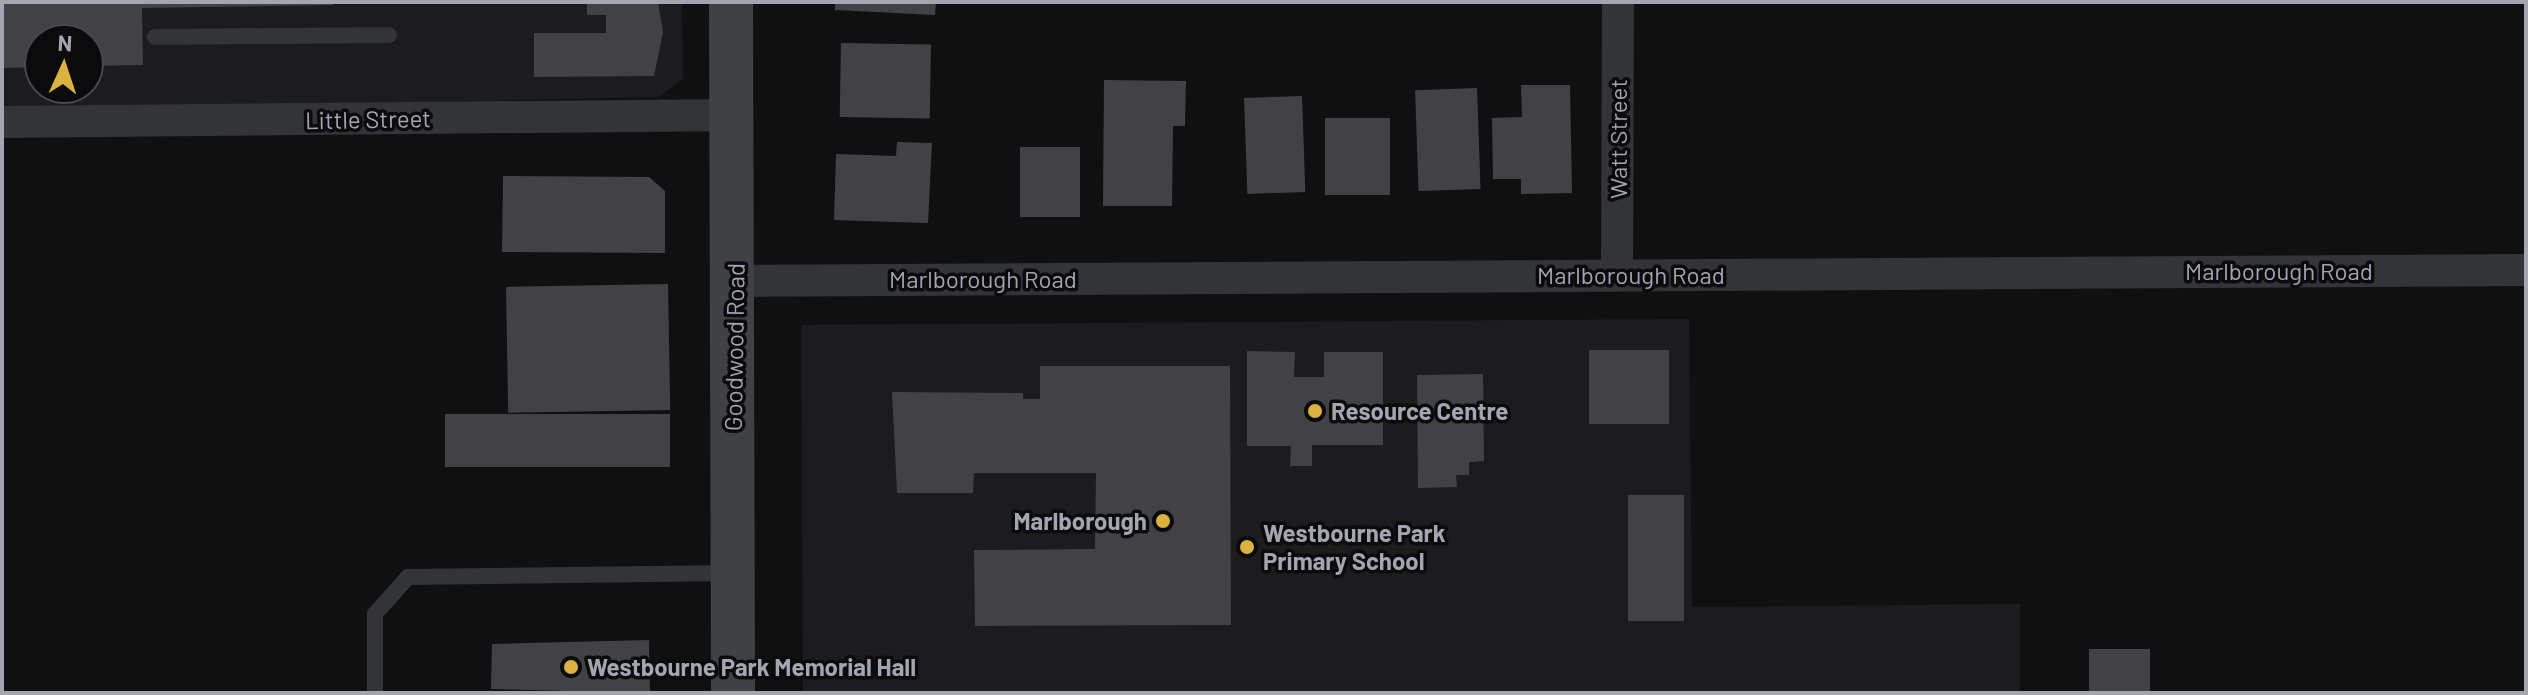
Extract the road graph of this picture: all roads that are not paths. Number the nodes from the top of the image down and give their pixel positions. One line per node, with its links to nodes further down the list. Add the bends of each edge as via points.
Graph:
1 (731, 2): 5 (main road, Goodwood Road)
2 (1618, 2): 8 (street, Watt Street)
3 (389, 35): 4 (lane)
4 (155, 37)
5 (734, 115): 6 (street, Little Street); 9 (main road, Goodwood Road)
6 (2, 122)
7 (2526, 270): 8 (street, Marlborough Road)
8 (1617, 275): 9 (street, Marlborough Road)
9 (735, 281): 10 (main road, Goodwood Road)
10 (732, 573): 11 (lane, via 408,577 375,614); 12 (main road, Goodwood Road)
11 (375, 693)
12 (733, 693)

